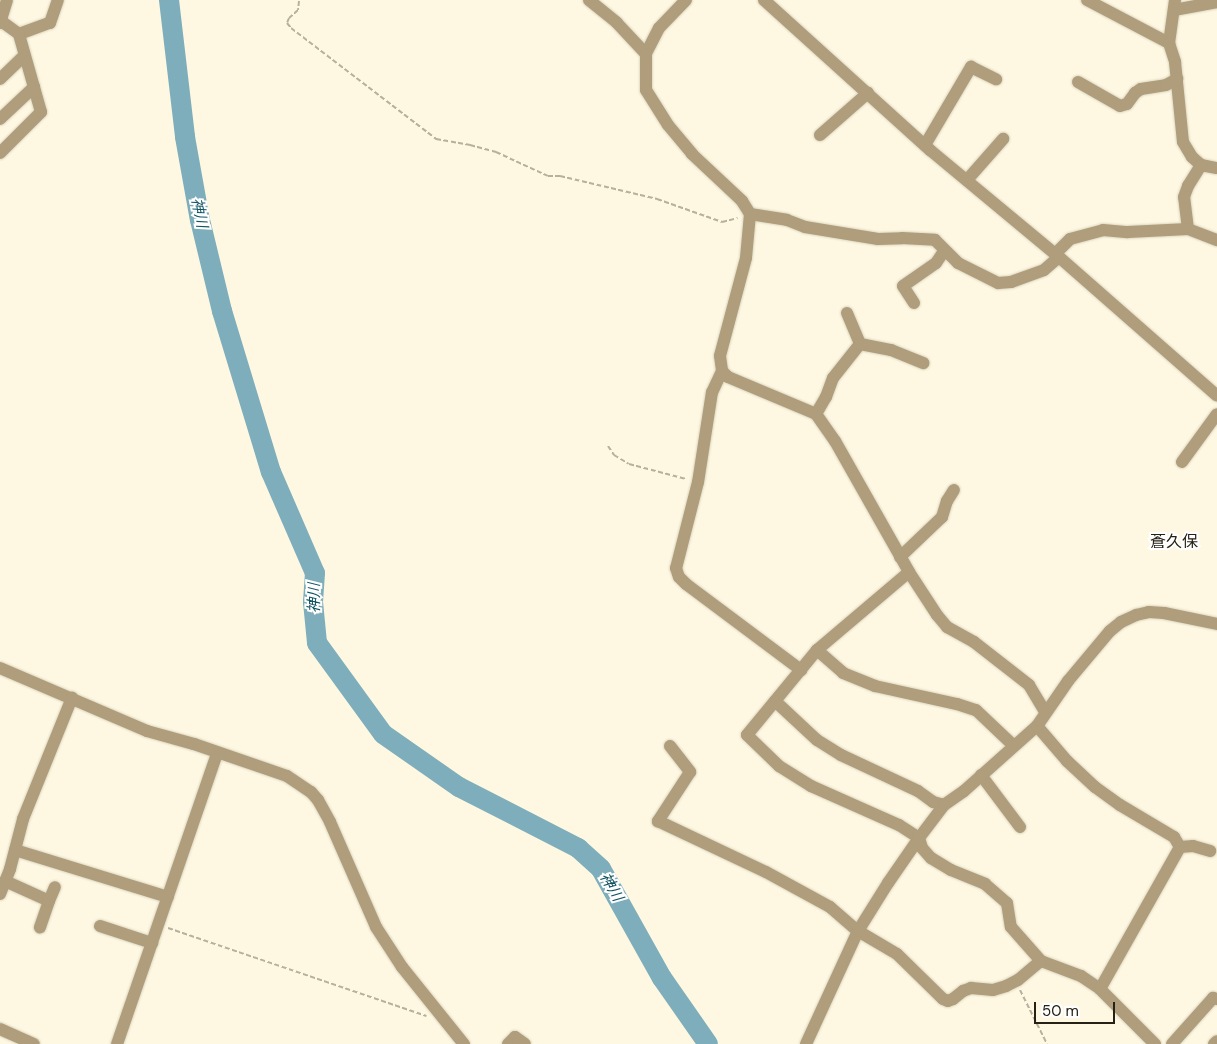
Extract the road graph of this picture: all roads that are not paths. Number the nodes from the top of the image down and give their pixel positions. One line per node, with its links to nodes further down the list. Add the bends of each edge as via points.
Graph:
1 (7, 0): 9 (street)
2 (58, 0): 10 (street, via 50,23)
3 (590, 0): 12 (street)
4 (686, 0): 12 (street, via 659,28)
5 (764, 0): 19 (street)
6 (1087, 0): 11 (street)
7 (1217, 2): 8 (street)
8 (1174, 5): 11 (street)
9 (0, 22): 10 (street)
10 (18, 34): 13 (street)
11 (1169, 43): 16 (street, via 1176,62)
12 (646, 54): 28 (street, via 646,90 668,125 692,154 742,201)
13 (24, 56): 14 (street); 18 (street)
14 (0, 79)
15 (996, 79): 23 (street, via 971,67)
16 (1177, 79): 17 (street, via 1166,85 1140,89 1127,104 1120,106); 25 (street, via 1183,142)
17 (1078, 82)
18 (34, 87): 20 (street); 24 (street, via 41,112)
19 (868, 93): 21 (street); 23 (street)
20 (0, 119)
21 (820, 135)
22 (1003, 139): 27 (street)
23 (925, 145): 27 (street)
24 (0, 153)
25 (1201, 165): 26 (street); 29 (street, via 1184,197)
26 (1217, 168)
27 (967, 180): 32 (street)
28 (750, 214): 31 (street, via 878,239 935,240); 37 (street, via 746,258 720,356)
29 (1188, 228): 30 (street); 32 (street, via 1091,232 1070,240)
30 (1217, 240)
31 (944, 251): 32 (street, via 958,263 998,283 1011,282 1044,270); 33 (street, via 936,263 903,286)
32 (1057, 256): 38 (street)
33 (914, 304)
34 (847, 313): 35 (street)
35 (860, 344): 36 (street, via 891,350); 39 (street, via 834,378)
36 (923, 364)
37 (722, 371): 39 (street, via 728,377); 48 (street, via 712,392 698,482 676,568 679,577)
38 (1217, 396)
39 (816, 414): 43 (street, via 835,441)
40 (1217, 414): 41 (street)
41 (1182, 462)
42 (954, 490): 43 (street, via 942,517)
43 (900, 556): 44 (street)
44 (909, 572): 46 (street); 51 (street, via 947,628 974,642 1029,685)
45 (1217, 624): 51 (street, via 1149,612 1121,622 1092,652)
46 (817, 650): 48 (street); 54 (street, via 843,672 875,686 976,710)
47 (0, 668): 49 (street)
48 (801, 670): 50 (street)
49 (72, 698): 55 (street, via 147,731); 61 (street, via 23,819)
50 (775, 701): 57 (street, via 817,740); 59 (street, via 747,735 779,766 811,786 900,825)
51 (1045, 712): 52 (street)
52 (1037, 726): 54 (street); 60 (street, via 1067,761 1096,787 1174,837)
53 (670, 746): 70 (street, via 690,772 658,821 806,893 830,907)
54 (1013, 746): 56 (street)
55 (217, 753): 66 (street); 78 (street, via 287,776 318,800 376,927 402,967)
56 (981, 775): 57 (street); 58 (street)
57 (944, 805): 59 (street)
58 (1020, 827)
59 (919, 838): 70 (street); 72 (street, via 922,848 931,858 985,884 1007,903 1011,927)
60 (1180, 847): 62 (street, via 1193,846); 73 (street)
61 (15, 850): 63 (street); 66 (street)
62 (1210, 851)
63 (5, 881): 65 (street); 67 (street)
64 (55, 887): 67 (street)
65 (0, 894)
66 (168, 897): 71 (street)
67 (50, 901): 69 (street)
68 (100, 926): 71 (street)
69 (40, 927)
70 (858, 931): 72 (street, via 897,954 948,1001 971,988 993,990 1016,981); 81 (street)
71 (152, 943): 77 (street)
72 (1041, 961): 73 (street, via 1081,976)
73 (1100, 989): 82 (street)
74 (1217, 998): 83 (street, via 1213,998)
75 (0, 1029): 76 (street)
76 (34, 1044)
77 (117, 1044)
78 (464, 1044)
79 (508, 1044): 80 (street, via 515,1037)
80 (525, 1044)
81 (806, 1044)
82 (1155, 1044)
83 (1172, 1044)

